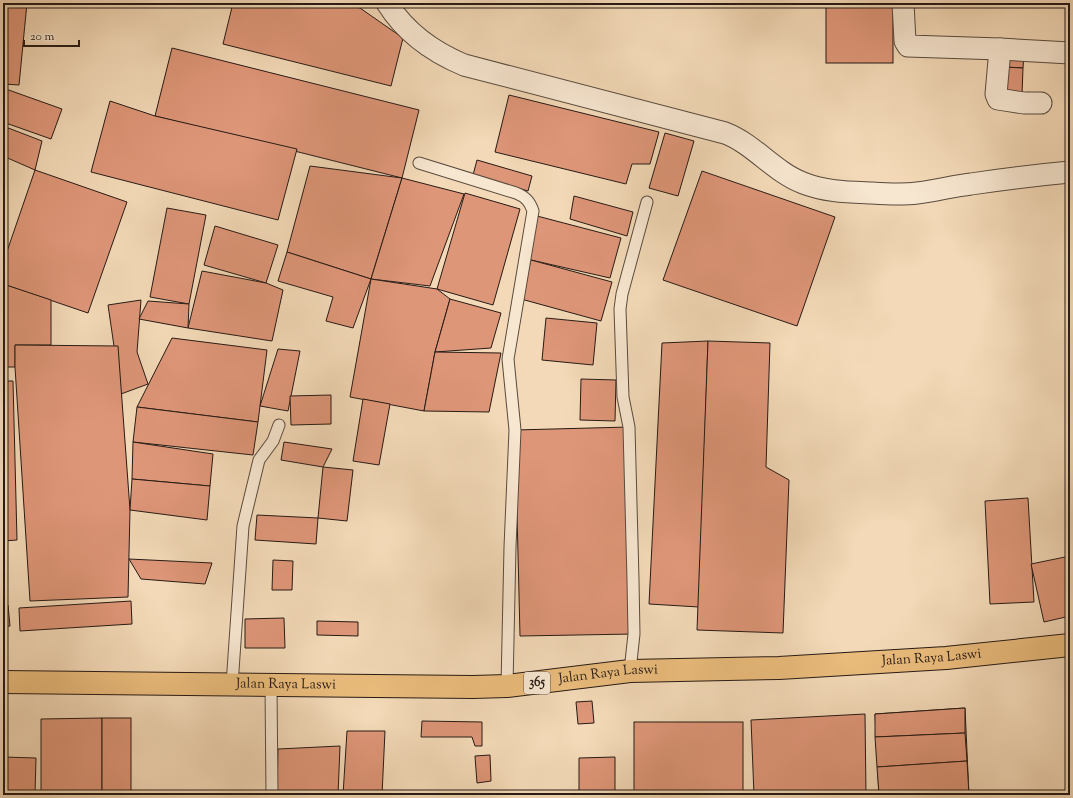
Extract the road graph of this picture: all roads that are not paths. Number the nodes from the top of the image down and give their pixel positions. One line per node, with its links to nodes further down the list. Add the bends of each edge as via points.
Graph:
1 (387, 3): 7 (street, via 409,29 429,47 447,57 464,64 725,133 744,143 786,174 819,188 833,191 904,194)
2 (903, 3): 3 (street, via 905,41 908,46)
3 (1000, 48): 4 (street); 5 (street, via 996,94 998,99)
4 (1070, 53)
5 (1041, 103)
6 (419, 163): 15 (lane, via 520,195 530,203 533,211 508,359 515,430)
7 (1070, 172)
8 (646, 202): 11 (lane, via 620,310 623,398 629,427 633,565 634,634)
9 (278, 425): 13 (lane, via 273,441 259,460 243,526)
10 (1070, 645): 11 (main road, Jalan Raya Laswi / 365, via 946,658 779,668)
11 (630, 671): 15 (main road, Jalan Raya Laswi / 365)
12 (3, 682): 13 (main road, Jalan Raya Laswi / 365)
13 (232, 685): 14 (main road, Jalan Raya Laswi / 365)
14 (271, 685): 15 (main road, Jalan Raya Laswi / 365); 16 (lane)
15 (507, 686)
16 (272, 795)

